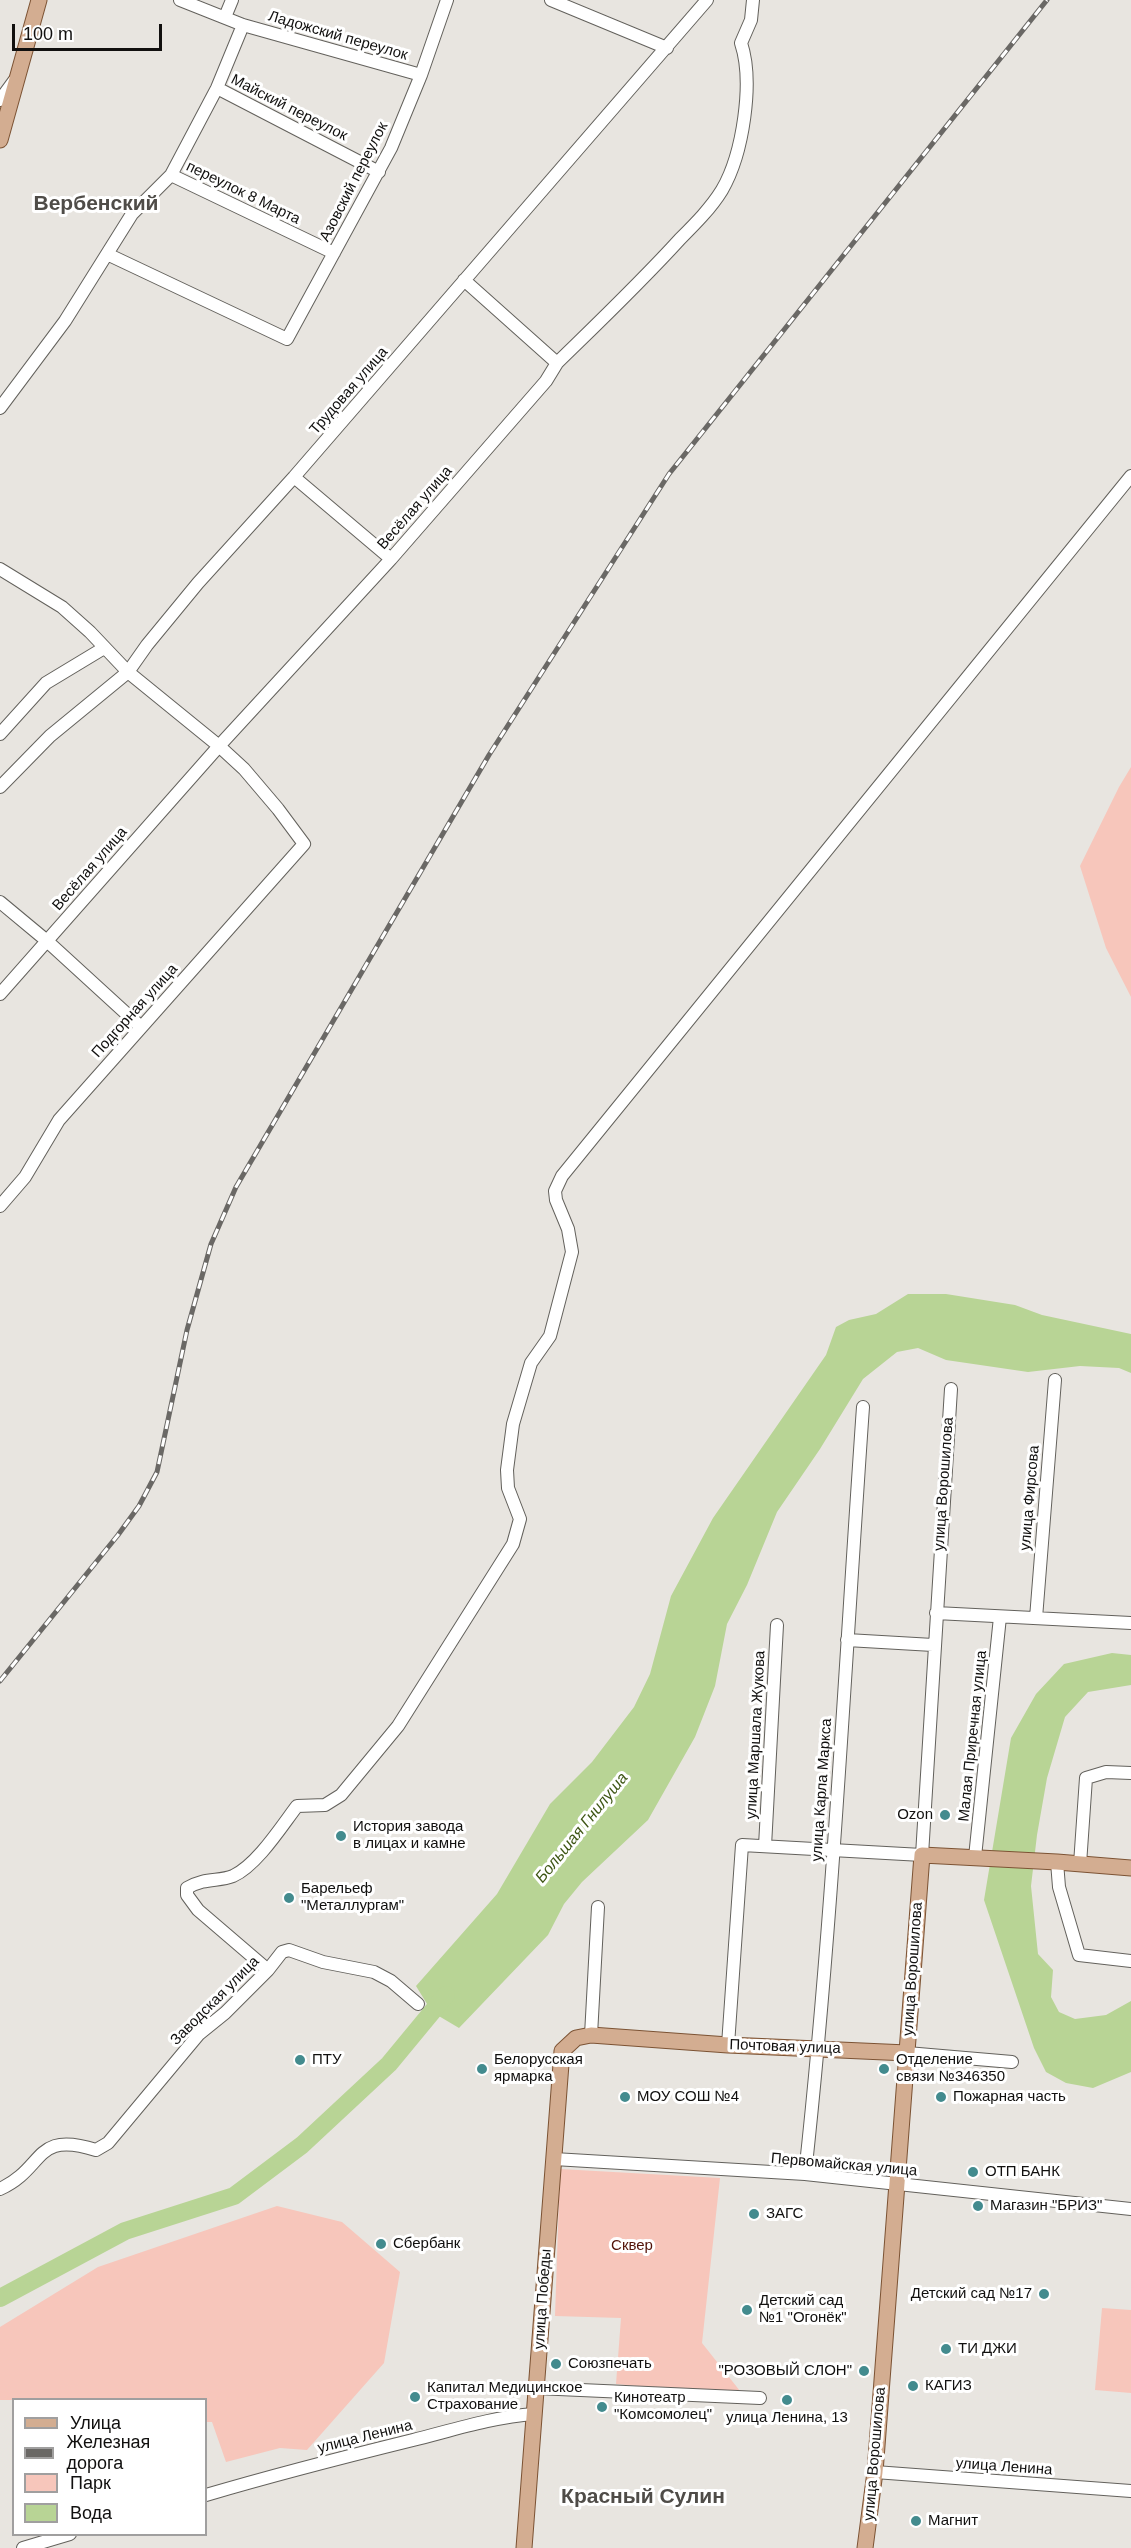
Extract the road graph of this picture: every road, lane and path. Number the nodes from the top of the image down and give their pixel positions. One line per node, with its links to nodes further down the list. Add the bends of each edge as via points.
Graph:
1 (39, 0): 12 (main road)
2 (180, 0): 8 (street, Ладожский переулок)
3 (232, 0): 8 (street)
4 (447, 0): 11 (street, Азовский переулок)
5 (551, 0): 10 (street)
6 (707, 0): 10 (street, Трудовая улица)
7 (753, 0): 21 (street, Весёлая улица, via 751,20 741,43 745,54 745,106 731,171 721,192 659,262)
8 (225, 17): 9 (street, Ладожский переулок)
9 (243, 25): 11 (street, Ладожский переулок); 13 (street)
10 (667, 48): 20 (street, Трудовая улица)
11 (421, 75): 16 (street, Азовский переулок)
12 (18, 76): 14 (street); 15 (main road)
13 (217, 88): 16 (street, Майский переулок); 17 (street)
14 (0, 100)
15 (0, 140)
16 (379, 172): 18 (street, Азовский переулок)
17 (171, 175): 18 (street, переулок 8 Марта); 19 (street, via 132,214)
18 (334, 253): 19 (street, Азовский переулок, via 287,339)
19 (107, 254): 22 (street, via 65,321)
20 (464, 280): 21 (street); 23 (street, Трудовая улица)
21 (557, 363): 25 (street, Весёлая улица, via 546,381)
22 (0, 408)
23 (294, 477): 25 (street); 28 (street, Трудовая улица, via 147,645)
24 (1131, 477): 57 (street, via 562,1176 555,1191 556,1200 572,1252 550,1336 531,1363 513,1424 508,1488 520,1519 513,1544 398,1726 341,1795 325,1805 297,1806 245,1869 187,1888 187,1896 198,1910)
25 (391, 559): 30 (street, Весёлая улица)
26 (0, 569): 27 (street, via 62,607)
27 (104, 648): 28 (street); 29 (street, via 46,683)
28 (128, 672): 30 (street); 31 (street, Трудовая улица, via 50,736)
29 (0, 734)
30 (219, 746): 33 (street, Весёлая улица); 35 (street, Подгорная улица, via 278,809 304,844)
31 (0, 787)
32 (0, 902): 33 (street)
33 (47, 941): 34 (street, Весёлая улица); 35 (street)
34 (0, 994)
35 (141, 1027): 36 (street, Подгорная улица, via 59,1120 25,1178)
36 (0, 1206)
37 (1054, 1380): 42 (street, улица Фирсова)
38 (951, 1389): 40 (street, улица Ворошилова)
39 (863, 1407): 45 (street, улица Карла Маркса)
40 (936, 1613): 41 (street); 46 (street, улица Ворошилова)
41 (1000, 1617): 42 (street); 51 (street, Малая Приречная улица)
42 (1036, 1618): 43 (street)
43 (1131, 1623)
44 (777, 1625): 48 (street, улица Маршала Жукова)
45 (847, 1640): 46 (street); 49 (street, улица Карла Маркса)
46 (933, 1645): 50 (street, улица Ворошилова)
47 (1131, 1773): 53 (street, via 1106,1772 1086,1778)
48 (765, 1846): 49 (street); 60 (street, via 742,1845)
49 (834, 1849): 50 (street); 61 (street, улица Карла Маркса)
50 (922, 1855): 51 (main road); 62 (main road, улица Ворошилова)
51 (981, 1858): 52 (main road)
52 (1057, 1862): 53 (main road); 56 (street, via 1059,1887 1079,1955)
53 (1080, 1864): 54 (main road)
54 (1131, 1868)
55 (598, 1907): 59 (street)
56 (1131, 1961)
57 (268, 1970): 58 (street, Заводская улица, via 282,1952 289,1950 374,1972); 67 (street, Заводская улица, via 198,2034 101,2149 69,2143 50,2147 21,2176)
58 (418, 2004)
59 (591, 2035): 60 (main road, Почтовая улица); 64 (main road, улица Победы, via 576,2038 562,2051)
60 (728, 2045): 61 (main road, Почтовая улица)
61 (819, 2048): 62 (main road, Почтовая улица); 65 (street, улица Карла Маркса)
62 (907, 2053): 63 (street, Почтовая улица); 66 (main road, улица Ворошилова)
63 (1012, 2062)
64 (554, 2158): 65 (street, Первомайская улица); 69 (main road, улица Победы)
65 (805, 2174): 66 (street, Первомайская улица)
66 (895, 2184): 68 (street, Первомайская улица); 72 (main road, улица Ворошилова)
67 (0, 2189)
68 (1131, 2209)
69 (536, 2388): 70 (street); 71 (main road, улица Победы)
70 (760, 2398)
71 (534, 2414): 74 (street, улица Ленина, via 472,2425); 77 (main road, улица Победы)
72 (875, 2472): 73 (street, улица Ленина); 78 (main road, улица Ворошилова)
73 (1131, 2492)
74 (207, 2495)
75 (66, 2536): 76 (street)
76 (23, 2548)
77 (524, 2548)
78 (865, 2548)

